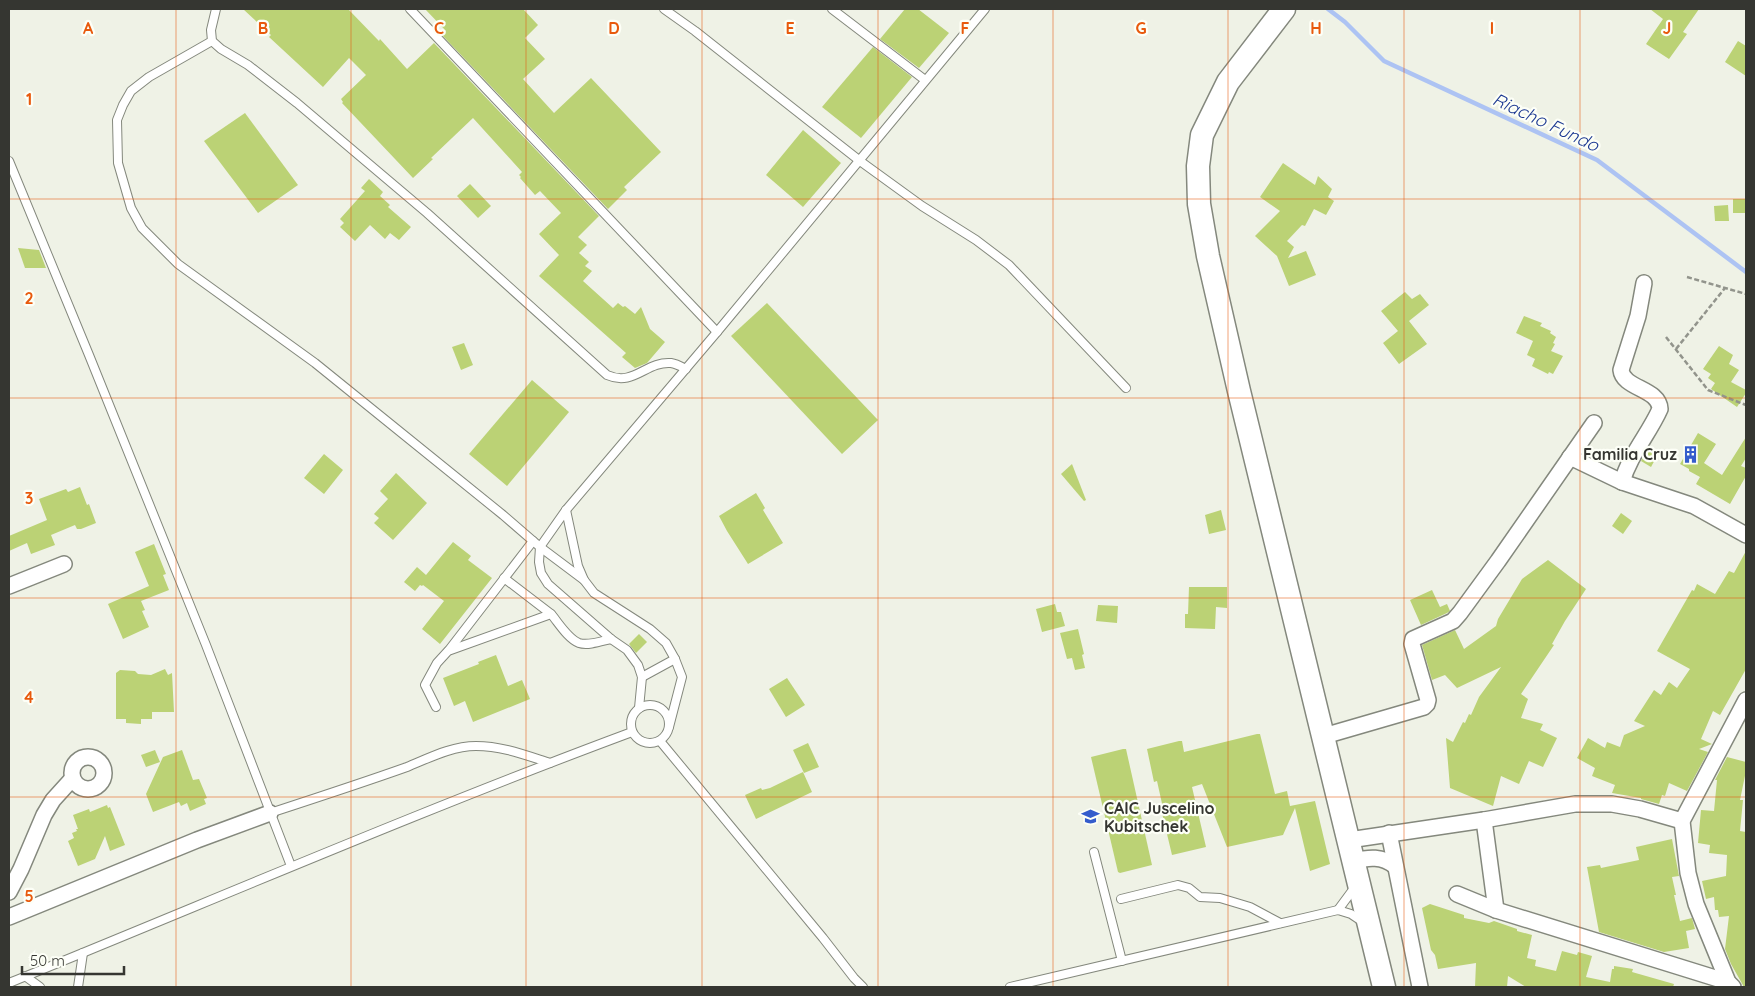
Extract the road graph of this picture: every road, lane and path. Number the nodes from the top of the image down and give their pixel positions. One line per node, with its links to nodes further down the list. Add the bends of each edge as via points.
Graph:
1 (216, 9): 7 (lane)
2 (410, 9): 15 (lane)
3 (664, 9): 10 (lane)
4 (832, 9): 8 (lane)
5 (985, 9): 8 (lane)
6 (1279, 14): 42 (street, via 1228,82 1202,135 1198,166 1199,204 1237,382)
7 (212, 41): 18 (lane, via 297,103 427,213 607,374 614,378 629,378 665,363); 26 (lane, via 131,91 117,120 118,163 130,208 142,228 178,264 315,363)
8 (925, 80): 10 (lane)
9 (9, 161): 46 (lane, via 192,609)
10 (860, 161): 15 (lane); 19 (lane, via 1009,265)
11 (1687, 277): 13 (path)
12 (1644, 283): 23 (street, via 1621,375 1656,399 1660,409 1632,455)
13 (1725, 288): 14 (path); 17 (path)
14 (1746, 294)
15 (717, 332): 18 (lane)
16 (1666, 337): 17 (path)
17 (1676, 350): 20 (path, via 1708,390)
18 (686, 369): 24 (lane)
19 (1126, 388)
20 (1746, 404)
21 (1594, 423): 22 (street)
22 (1570, 457): 23 (street); 42 (street, via 1460,613 1453,621 1413,639 1427,704)
23 (1622, 482): 25 (street, via 1694,506)
24 (566, 510): 27 (lane); 30 (lane)
25 (1746, 535)
26 (533, 541): 27 (lane); 29 (lane)
27 (540, 547): 30 (lane); 33 (lane, via 541,573 548,584)
28 (64, 564): 31 (street)
29 (504, 578): 32 (lane); 34 (lane)
30 (584, 580): 35 (lane, via 594,593 650,629 666,643)
31 (9, 586)
32 (551, 614): 33 (lane, via 579,643); 34 (lane)
33 (611, 639): 36 (lane, via 627,650)
34 (448, 651): 38 (lane, via 425,685)
35 (675, 659): 36 (lane); 40 (lane, via 682,677)
36 (642, 677): 39 (lane)
37 (1746, 700): 48 (street)
38 (436, 707)
39 (639, 708): 40 (lane, via 648,705 664,711); 41 (lane, via 633,714)
40 (669, 727): 43 (lane)
41 (632, 732): 43 (lane, via 644,743); 44 (lane)
42 (1324, 736): 51 (street)
43 (660, 741): 69 (lane)
44 (550, 763): 46 (lane, via 502,747 458,748); 52 (lane)
45 (72, 779): 54 (street, via 44,815)
46 (270, 813): 52 (lane); 59 (street)
47 (1484, 820): 48 (street, via 1575,804 1612,804); 49 (street); 58 (street)
48 (1682, 821): 66 (street, via 1688,873 1696,904)
49 (1389, 833): 51 (street); 53 (street)
50 (1094, 852): 63 (lane)
51 (1354, 861): 53 (street, via 1374,858); 57 (lane); 61 (street)
52 (291, 866): 62 (lane)
53 (1395, 866): 72 (street)
54 (9, 892)
55 (1457, 894): 58 (street)
56 (1121, 899): 60 (lane, via 1178,885 1189,888 1200,897 1220,898 1250,908)
57 (1338, 910): 60 (lane); 61 (lane, via 1351,914)
58 (1496, 910): 66 (street)
59 (9, 917)
60 (1280, 923): 63 (lane)
61 (1370, 928): 71 (street)
62 (83, 952): 64 (lane); 68 (lane)
63 (1122, 961): 70 (lane)
64 (25, 976): 65 (lane); 67 (lane)
65 (9, 983)
66 (1730, 985)
67 (40, 987)
68 (78, 987)
69 (864, 987)
70 (1010, 987)
71 (1384, 987)
72 (1420, 987)

